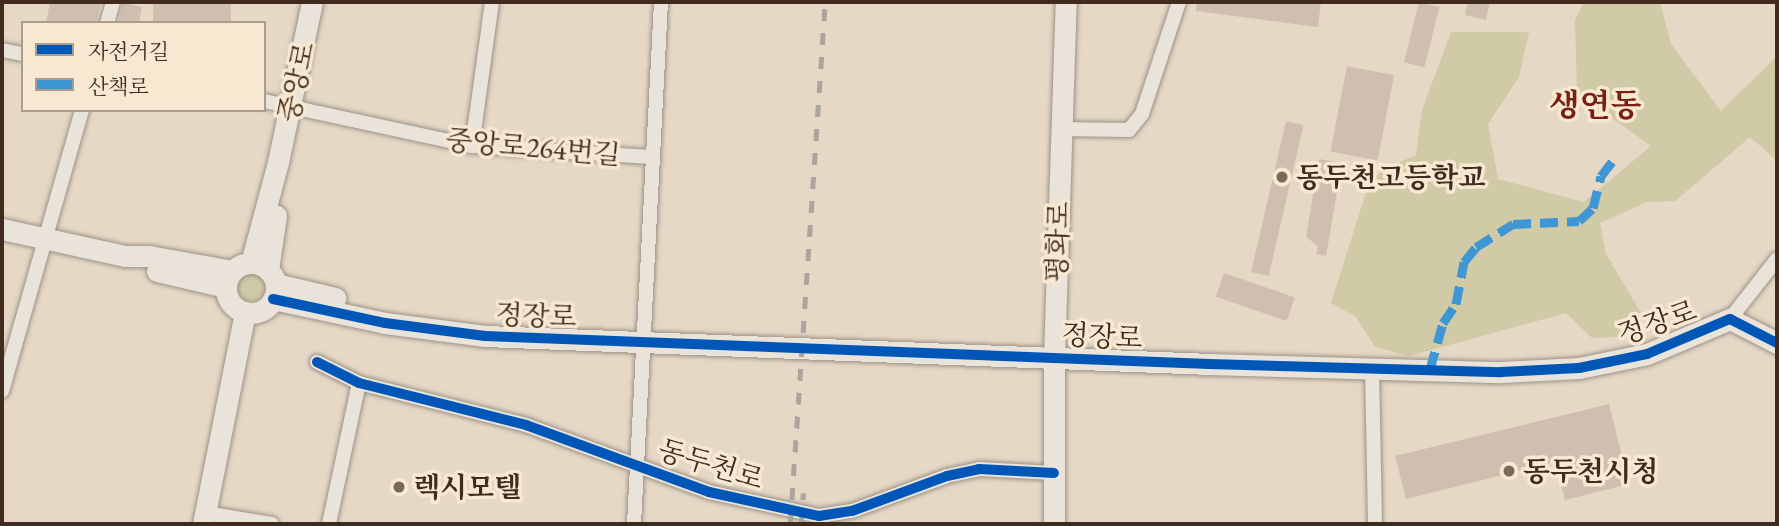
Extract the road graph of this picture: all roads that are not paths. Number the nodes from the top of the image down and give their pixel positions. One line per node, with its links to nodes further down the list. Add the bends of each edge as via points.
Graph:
1 (113, 2): 7 (street)
2 (312, 2): 11 (street, 중앙로)
3 (492, 2): 14 (street)
4 (661, 2): 15 (street, 동두천로)
5 (1066, 2): 13 (street, 평화로)
6 (1179, 2): 13 (street, via 1142,114 1129,131)
7 (108, 21)
8 (2, 50): 9 (street)
9 (21, 54)
10 (266, 101): 11 (street, 중앙로264번길)
11 (291, 106): 14 (street, 중앙로264번길); 19 (street, 중앙로)
12 (81, 112): 17 (street)
13 (1060, 129): 23 (street, 평화로)
14 (472, 146): 15 (street, 중앙로264번길)
15 (652, 157): 21 (street, 동두천로)
16 (2, 229): 17 (street)
17 (44, 241): 19 (street, 정장로, via 149,256); 27 (street)
18 (1777, 259): 20 (street, 정장로)
19 (254, 287): 21 (street, 정장로, via 384,310 412,325 485,337); 30 (street, 중앙로)
20 (1730, 319): 22 (street, 정장로); 25 (street, 정장로, via 1647,354 1579,368 1501,372)
21 (643, 342): 23 (street, 정장로); 28 (street, 동두천로)
22 (1777, 343)
23 (1054, 356): 25 (street, 정장로); 29 (street, 평화로)
24 (317, 362): 26 (street, 동두천로)
25 (1372, 367): 36 (street)
26 (359, 383): 28 (street, 동두천로, via 526,425); 33 (street)
27 (2, 391)
28 (637, 465): 31 (street, 동두천로, via 709,492); 34 (street, 동두천로)
29 (1054, 472): 31 (street, 동두천로, via 979,469); 35 (street, 평화로)
30 (205, 519): 32 (street)
31 (833, 519)
32 (272, 524)
33 (329, 524)
34 (634, 524)
35 (1054, 524)
36 (1375, 524)

